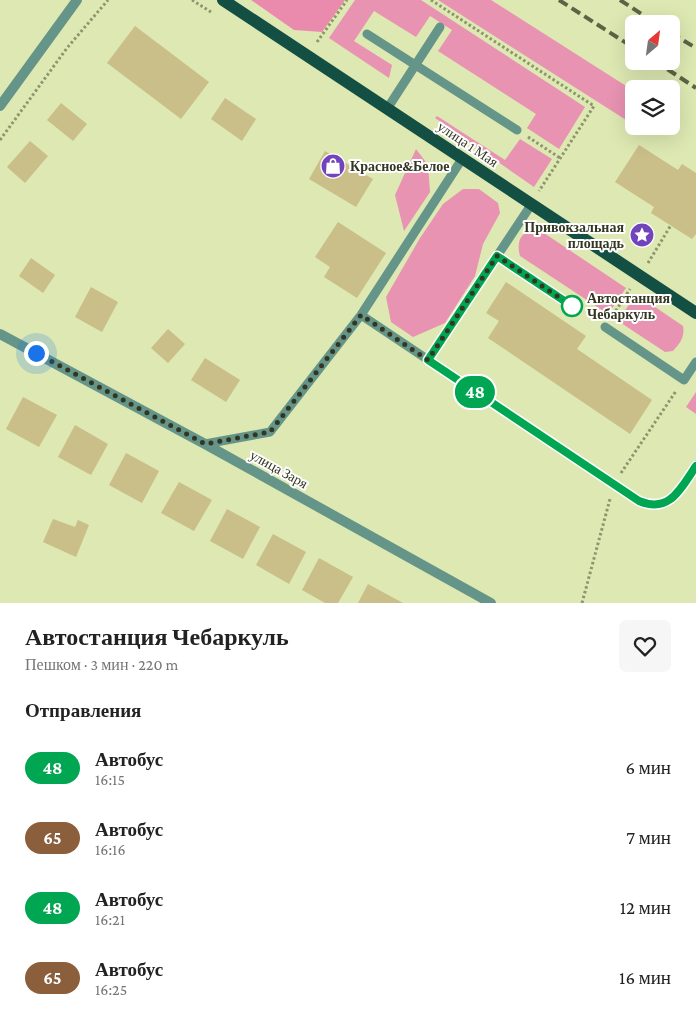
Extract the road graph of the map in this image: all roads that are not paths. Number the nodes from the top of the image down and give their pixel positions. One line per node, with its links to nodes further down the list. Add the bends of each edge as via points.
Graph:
1 (77, 0): 6 (street)
2 (223, 0): 7 (main road, улица 1 Мая)
3 (440, 27): 5 (lane)
4 (367, 34): 5 (lane)
5 (415, 64): 7 (lane); 8 (lane)
6 (0, 106)
7 (387, 109): 9 (main road, улица 1 Мая)
8 (517, 130)
9 (462, 159): 10 (main road, улица 1 Мая); 14 (lane)
10 (535, 199): 11 (lane); 13 (main road, улица 1 Мая)
11 (497, 256): 12 (lane); 17 (lane)
12 (572, 306)
13 (696, 313)
14 (361, 315): 17 (lane); 19 (lane, via 270,432)
15 (605, 327): 18 (lane, via 684,380)
16 (0, 334): 19 (street, улица Заря)
17 (428, 360): 20 (lane, via 646,504 663,504 676,494)
18 (696, 362)
19 (205, 444): 21 (street, улица Заря)
20 (696, 466)
21 (491, 603)

